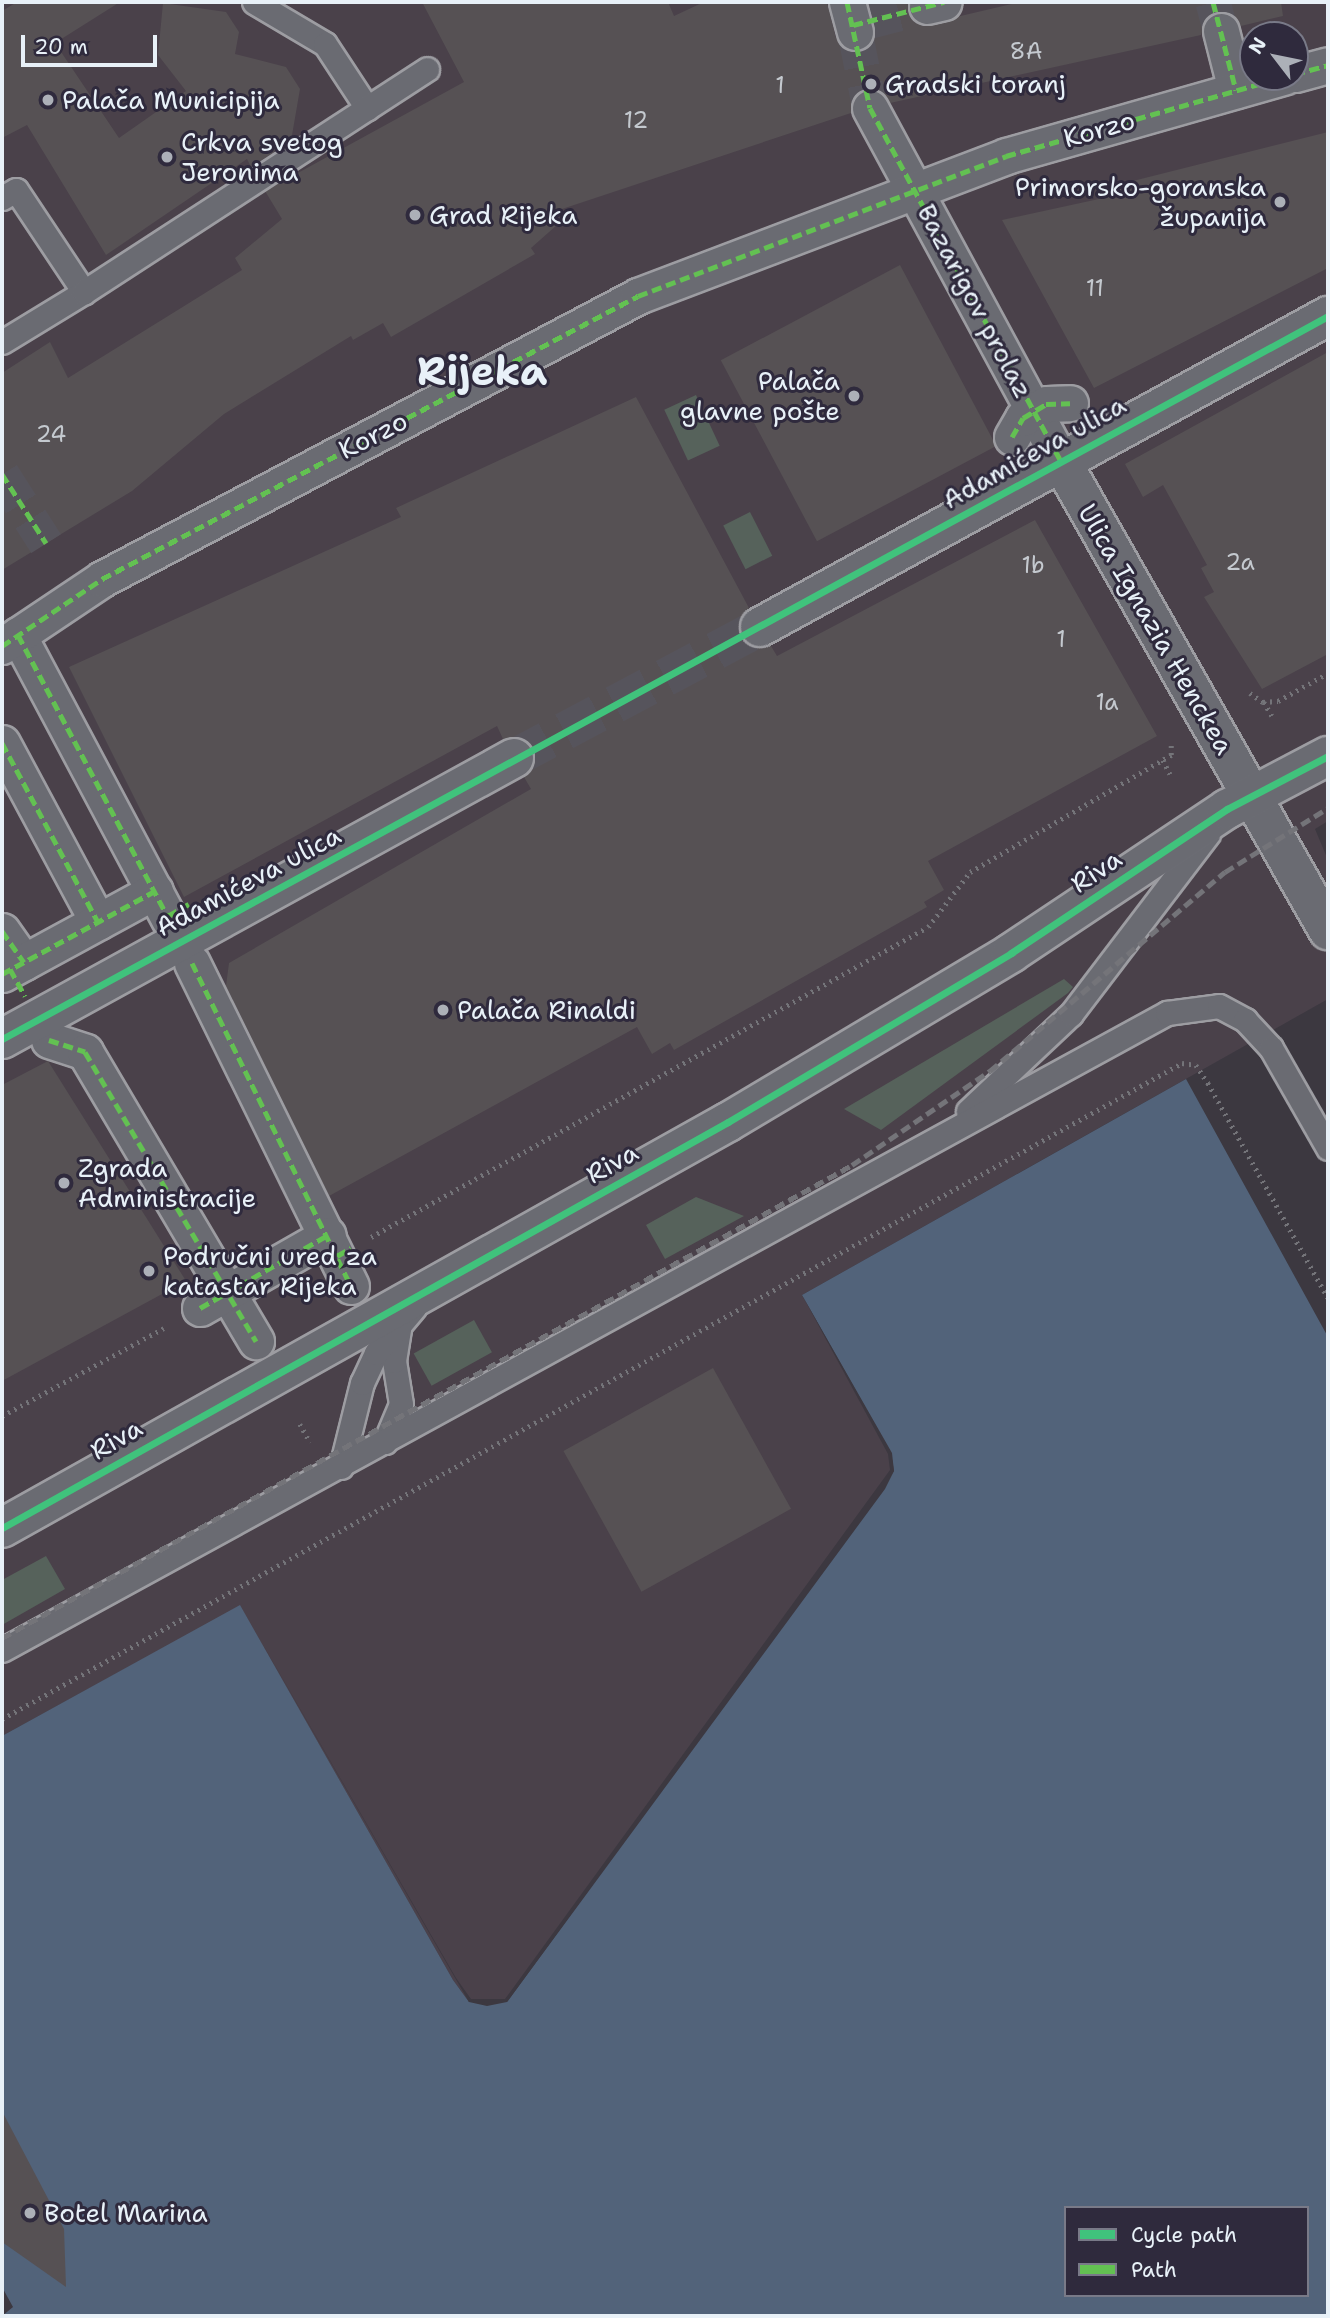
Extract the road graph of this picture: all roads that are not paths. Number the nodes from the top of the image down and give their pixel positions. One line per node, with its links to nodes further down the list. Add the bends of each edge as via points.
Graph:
1 (254, 2): 8 (lane, via 325,44)
2 (1221, 31): 7 (street)
3 (1328, 65): 5 (street)
4 (426, 69): 8 (lane)
5 (1309, 70)
6 (1239, 89): 7 (street, Korzo)
7 (1236, 90): 10 (street, Korzo, via 1006,156)
8 (367, 108): 12 (lane)
9 (870, 108): 10 (street)
10 (916, 190): 16 (street, Bazarigov prolaz); 20 (street, Korzo, via 638,296 207,521 102,579)
11 (2, 198): 12 (lane, via 16,190)
12 (84, 292): 14 (lane)
13 (1328, 316): 18 (main road, Adamićeva ulica)
14 (2, 342)
15 (1070, 403): 16 (street, Bazarigov prolaz, via 1053,401)
16 (1035, 411): 17 (street, Bazarigov prolaz); 18 (street, Bazarigov prolaz)
17 (1012, 437)
18 (1061, 461): 19 (main road, Adamićeva ulica); 24 (main road, Ulica Ignazia Henckea)
19 (760, 627)
20 (10, 641): 25 (street, via 170,907)
21 (2, 743): 25 (street)
22 (1328, 756): 24 (main road, Riva)
23 (514, 758): 30 (main road, Adamićeva ulica)
24 (1239, 803): 26 (main road, Ulica Ignazia Henckea); 32 (lane, via 1071,1014); 34 (main road, Riva, via 999,960 728,1122)
25 (99, 922): 29 (street)
26 (1328, 930)
27 (2, 931): 29 (street)
28 (192, 962): 35 (street, via 342,1256)
29 (15, 975)
30 (2, 1039)
31 (48, 1040): 35 (street, via 85,1052)
32 (928, 1144): 33 (lane, via 1167,1013 1219,1006 1245,1020 1271,1048); 38 (lane)
33 (1328, 1148)
34 (443, 1280): 36 (lane); 40 (main road, Riva)
35 (214, 1300): 37 (street)
36 (400, 1323): 38 (lane, via 394,1362 401,1404); 39 (lane, via 362,1383)
37 (256, 1341)
38 (385, 1442): 39 (lane)
39 (341, 1467): 41 (lane)
40 (2, 1528)
41 (2, 1650)

